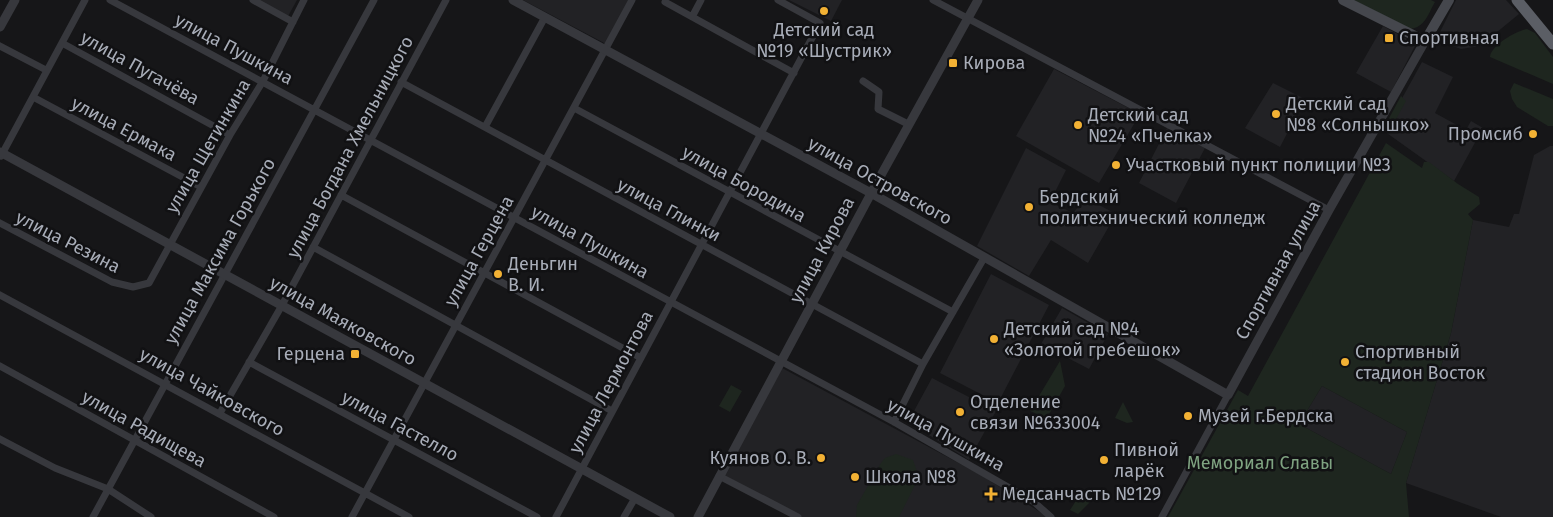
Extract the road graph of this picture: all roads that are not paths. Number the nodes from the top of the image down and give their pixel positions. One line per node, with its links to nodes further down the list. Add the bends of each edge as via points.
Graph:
1 (15, 0): 22 (street)
2 (85, 0): 24 (street)
3 (110, 0): 30 (street, улица Пушкина)
4 (253, 0): 21 (street)
5 (304, 0): 21 (street, улица Щетинкина)
6 (374, 0): 35 (street, улица Максима Горького)
7 (446, 0): 32 (street, улица Богдана Хмельницкого)
8 (513, 0): 18 (street, улица Островского)
9 (632, 0): 27 (street, улица Герцена)
10 (701, 0): 19 (street)
11 (778, 0): 29 (street, улица Лермонтова, via 820,23)
12 (933, 0): 20 (street)
13 (978, 0): 20 (street, улица Кирова)
14 (1344, 0): 23 (main road)
15 (1449, 0): 23 (main road)
16 (1517, 0): 25 (highway)
17 (665, 2): 19 (street)
18 (545, 17): 27 (street, улица Островского); 37 (street)
19 (692, 17): 29 (street)
20 (968, 19): 36 (street, улица Кирова); 47 (street)
21 (293, 22): 30 (street, улица Щетинкина)
22 (0, 27)
23 (1425, 41): 47 (street, Спортивная улица)
24 (62, 43): 28 (street); 38 (street, улица Пугачёва)
25 (1553, 44)
26 (0, 46): 28 (street)
27 (606, 49): 34 (street, улица Герцена); 39 (street, улица Островского)
28 (46, 70): 33 (street)
29 (794, 73): 39 (street, улица Лермонтова)
30 (263, 81): 35 (street, улица Пушкина); 38 (street, улица Щетинкина)
31 (863, 81): 36 (street, via 879,92 878,109)
32 (401, 82): 37 (street, улица Глинки); 40 (street, улица Богдана Хмельницкого)
33 (33, 96): 41 (street); 43 (street, улица Ермака)
34 (574, 108): 42 (street, улица Герцена); 44 (street, улица Бородина)
35 (315, 110): 40 (street, улица Пушкина); 55 (street, улица Максима Горького)
36 (908, 124): 45 (street, улица Кирова)
37 (485, 127): 42 (street, улица Глинки)
38 (230, 134): 43 (street, улица Щетинкина)
39 (761, 134): 44 (street, улица Лермонтова); 45 (street, улица Островского)
40 (371, 139): 46 (street, улица Богдана Хмельницкого); 48 (street, улица Пушкина)
41 (1, 154): 50 (street, улица Маяковского)
42 (545, 160): 48 (street, улица Герцена); 51 (street, улица Глинки)
43 (201, 187): 50 (street, улица Щетинкина)
44 (729, 193): 51 (street, улица Лермонтова); 53 (street, улица Бородина)
45 (871, 193): 53 (street, улица Кирова); 54 (street, улица Островского)
46 (341, 195): 52 (street, улица Богдана Хмельницкого); 56 (street)
47 (1329, 210): 71 (street, Спортивная улица)
48 (514, 218): 56 (street, улица Герцена); 59 (street, улица Пушкина)
49 (0, 223): 57 (street, улица Резина)
50 (170, 244): 55 (street, улица Маяковского); 57 (street, улица Щетинкина, via 148,283)
51 (702, 245): 59 (street, улица Лермонтова); 60 (street, улица Глинки)
52 (313, 247): 61 (street, улица Богдана Хмельницкого); 63 (street)
53 (839, 253): 60 (street, улица Кирова); 62 (street, улица Бородина)
54 (984, 258): 62 (street); 71 (street, улица Островского)
55 (226, 273): 61 (street, улица Маяковского); 69 (street, улица Максима Горького)
56 (485, 273): 63 (street, улица Герцена); 64 (street)
57 (123, 286)
58 (0, 295): 69 (street, улица Чайковского)
59 (671, 303): 64 (street, улица Лермонтова); 66 (street, улица Пушкина)
60 (812, 304): 66 (street, улица Кирова); 67 (street, улица Глинки)
61 (281, 307): 65 (street, улица Богдана Хмельницкого); 70 (street, улица Маяковского)
62 (953, 312): 67 (street)
63 (455, 326): 70 (street, улица Герцена); 72 (street)
64 (641, 358): 72 (street, улица Лермонтова)
65 (249, 362): 73 (street, улица Богдана Хмельницкого); 76 (street, улица Гастелло)
66 (781, 363): 74 (street, улица Пушкина); 79 (street, улица Кирова)
67 (923, 364): 74 (street)
68 (0, 366): 77 (street, улица Радищева)
69 (166, 383): 73 (street, улица Чайковского); 77 (street, улица Максима Горького)
70 (423, 384): 76 (street, улица Герцена); 78 (street, улица Маяковского)
71 (1228, 395): 95 (street, Спортивная улица)
72 (612, 411): 78 (street, улица Лермонтова)
73 (220, 413): 81 (street, улица Чайковского)
74 (894, 422): 94 (street, улица Пушкина, via 1034,502)
75 (0, 439): 80 (street, via 55,468)
76 (393, 440): 81 (street, улица Герцена); 88 (street, улица Гастелло)
77 (134, 441): 80 (street, улица Максима Горького); 85 (street, улица Радищева)
78 (582, 469): 82 (street, улица Маяковского); 89 (street, улица Лермонтова)
79 (719, 476): 92 (street, улица Кирова); 93 (street)
80 (108, 489): 83 (street, улица Максима Горького); 84 (street)
81 (365, 493): 86 (street, улица Герцена); 87 (street, улица Чайковского)
82 (635, 498): 90 (street); 91 (street, улица Маяковского)
83 (93, 517)
84 (150, 517)
85 (274, 517)
86 (352, 517)
87 (409, 517)
88 (537, 517)
89 (556, 517)
90 (624, 517)
91 (670, 517)
92 (698, 517)
93 (798, 517)
94 (1051, 517)
95 (1162, 517)

